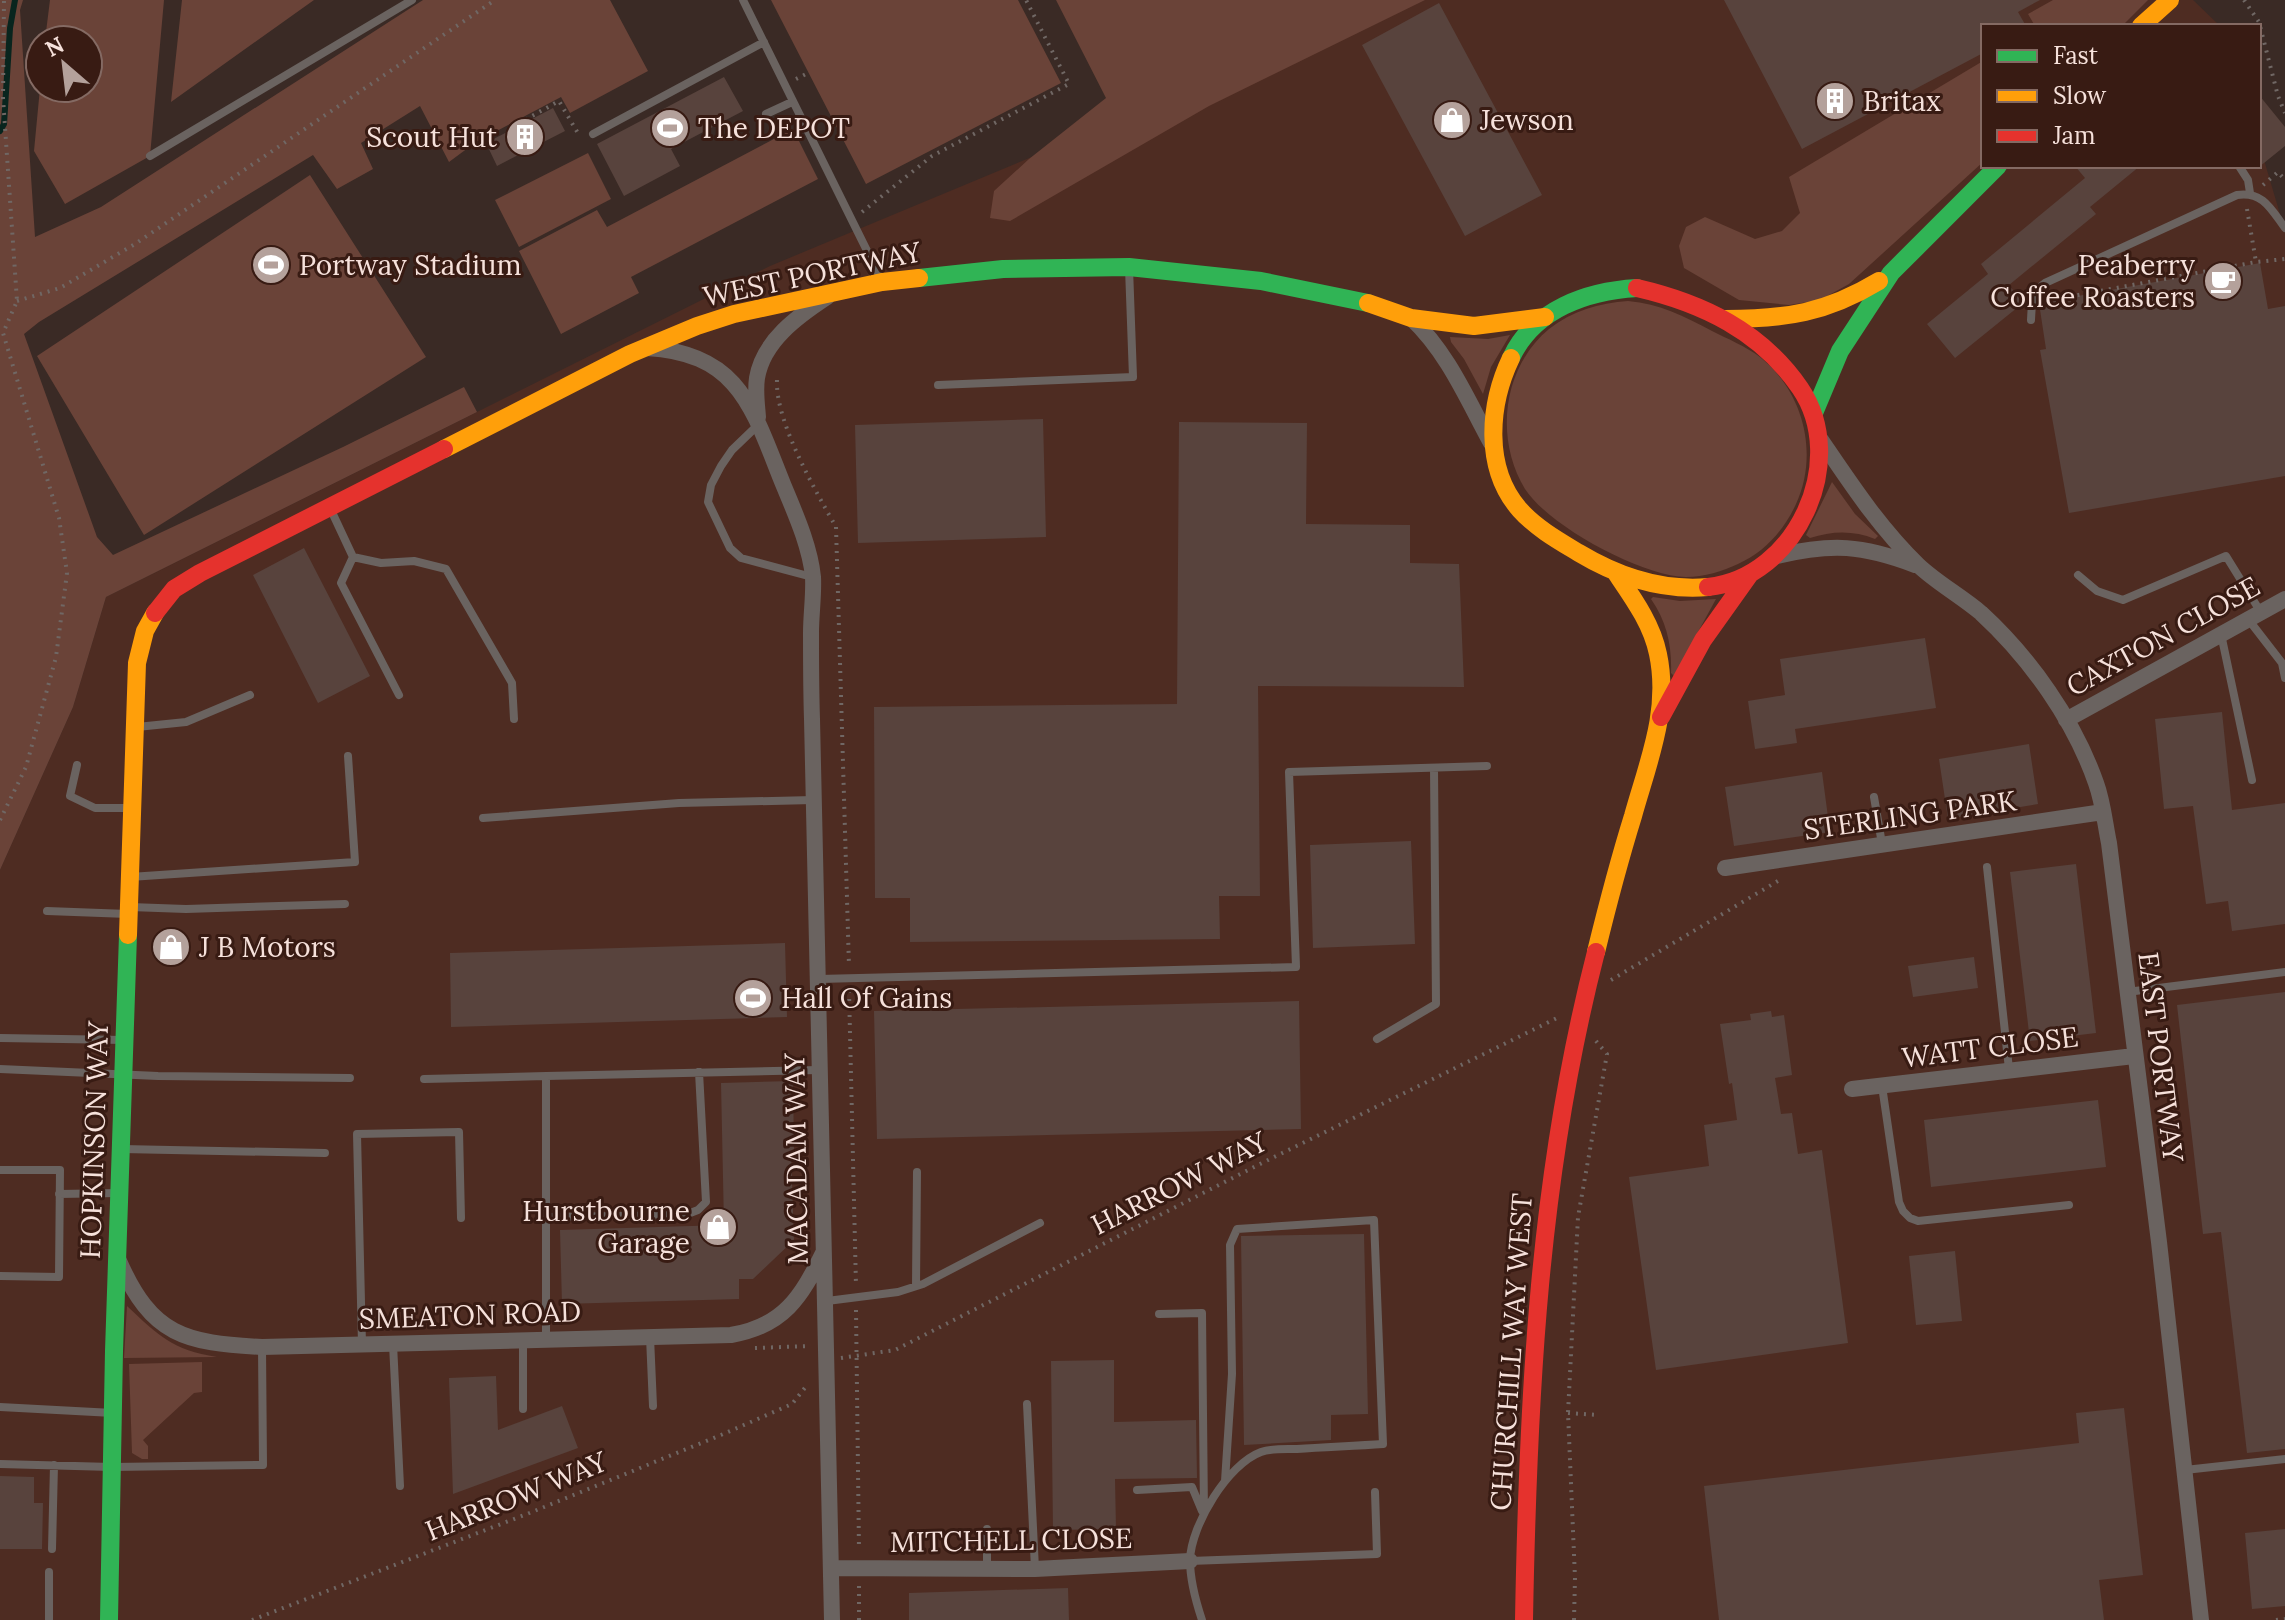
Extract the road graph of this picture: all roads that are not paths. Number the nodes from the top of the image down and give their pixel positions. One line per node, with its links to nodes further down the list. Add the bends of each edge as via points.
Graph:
1 (412, 0): 9 (lane)
2 (743, 0): 5 (lane)
3 (2170, 0): 4 (main road)
4 (2143, 24)
5 (764, 42): 6 (lane); 8 (lane)
6 (792, 102): 7 (lane); 16 (lane)
7 (766, 114)
8 (593, 134)
9 (150, 156)
10 (1996, 168): 15 (main road, CHURCHILL WAY WEST)
11 (2240, 168): 12 (lane)
12 (2250, 193): 13 (lane); 21 (lane, via 2045,283 2035,289)
13 (2285, 228)
14 (1129, 267): 16 (main road, WEST PORTWAY, via 1003,269); 19 (main road, WEST PORTWAY, via 1322,292); 23 (lane, via 1133,377)
15 (1891, 273): 20 (main road, CHURCHILL WAY WEST, via 1824,311 1777,319); 24 (main road, CHURCHILL WAY WEST, via 1840,351)
16 (882, 282): 17 (main road, WEST PORTWAY)
17 (834, 292): 22 (main road, WEST PORTWAY, via 734,314); 25 (street, via 794,320 767,351 757,377)
18 (1545, 317): 19 (main road, WEST PORTWAY, via 1474,326); 20 (main road, CHURCHILL WAY WEST, via 1582,296 1637,288 1689,302); 27 (main road, CHURCHILL WAY WEST, via 1519,343 1500,379)
19 (1411, 318): 27 (street, via 1453,371)
20 (1725, 319): 24 (main road, CHURCHILL WAY WEST, via 1783,364)
21 (2031, 320)
22 (645, 348): 25 (street, via 682,352 709,363 740,392); 28 (main road, WEST PORTWAY)
23 (938, 385)
24 (1814, 413): 26 (main road, CHURCHILL WAY WEST)
25 (759, 421): 35 (street, MACADAM WAY); 35 (lane, via 721,466 708,502 730,548 741,558)
26 (1821, 440): 29 (main road, CHURCHILL WAY WEST, via 1812,497); 31 (street, via 1865,506)
27 (1492, 445): 32 (main road, CHURCHILL WAY WEST, via 1519,508 1555,538)
28 (329, 506): 30 (lane); 39 (main road, WEST PORTWAY, via 174,589 150,620)
29 (1777, 556): 31 (street, via 1853,547); 33 (main road, CHURCHILL WAY WEST)
30 (353, 557): 42 (lane, via 341,583); 44 (lane, via 446,569 512,683)
31 (1920, 567): 45 (street, EAST PORTWAY, via 2006,638)
32 (1616, 573): 33 (main road, CHURCHILL WAY WEST, via 1648,585 1689,589); 43 (main road, CHURCHILL WAY WEST, via 1655,637)
33 (1750, 574): 43 (main road, CHURCHILL WAY WEST, via 1703,640)
34 (2078, 575): 37 (lane, via 2097,591 2123,600 2226,556)
35 (813, 578): 53 (street, MACADAM WAY)
36 (2285, 599): 37 (street, CAXTON CLOSE)
37 (2254, 614): 38 (street, CAXTON CLOSE); 40 (lane)
38 (2220, 633): 45 (street, CAXTON CLOSE); 51 (lane)
39 (137, 663): 46 (main road, HOPKINSON WAY)
40 (2285, 678)
41 (250, 695): 46 (lane, via 186,722)
42 (399, 695)
43 (1661, 717): 129 (main road, CHURCHILL WAY WEST, via 1587,983 1556,1140 1537,1286)
44 (514, 719)
45 (2066, 720): 55 (street, EAST PORTWAY, via 2088,761)
46 (136, 727): 54 (main road, HOPKINSON WAY)
47 (348, 756): 60 (lane, via 355,862)
48 (77, 765): 54 (lane, via 70,796 95,808)
49 (1487, 766): 50 (lane)
50 (1434, 768): 65 (lane, via 1289,772 1296,967); 68 (lane, via 1436,1004)
51 (2252, 780)
52 (1874, 797): 57 (lane)
53 (814, 800): 56 (lane, via 679,803); 65 (street, MACADAM WAY)
54 (134, 808): 60 (main road, HOPKINSON WAY)
55 (2103, 812): 57 (street, STERLING PARK); 66 (street, EAST PORTWAY)
56 (483, 818)
57 (1882, 844): 59 (street, STERLING PARK)
58 (1987, 867): 72 (lane)
59 (1725, 868)
60 (129, 877): 62 (main road, HOPKINSON WAY)
61 (345, 904): 62 (lane)
62 (129, 910): 63 (lane); 69 (main road, HOPKINSON WAY)
63 (47, 911)
64 (2285, 972): 66 (lane)
65 (819, 979): 73 (street, MACADAM WAY)
66 (2126, 992): 70 (street, EAST PORTWAY)
67 (0, 1038): 69 (lane)
68 (1377, 1039)
69 (125, 1040): 75 (main road, HOPKINSON WAY)
70 (2134, 1056): 72 (street, WATT CLOSE); 112 (street, EAST PORTWAY)
71 (0, 1069): 75 (lane)
72 (2009, 1069): 79 (street, WATT CLOSE)
73 (819, 1070): 74 (lane); 91 (street, MACADAM WAY)
74 (699, 1072): 76 (lane); 88 (lane, via 706,1202 698,1210 685,1215)
75 (124, 1074): 77 (lane); 81 (main road, HOPKINSON WAY)
76 (546, 1076): 78 (lane); 88 (lane)
77 (350, 1078)
78 (424, 1079)
79 (1882, 1086): 80 (street, WATT CLOSE); 87 (lane, via 1899,1202 1910,1218)
80 (1852, 1089)
81 (122, 1149): 82 (lane); 85 (main road, HOPKINSON WAY)
82 (325, 1153)
83 (0, 1170): 86 (lane, via 60,1170)
84 (917, 1172): 94 (lane)
85 (120, 1193): 86 (lane); 92 (main road, HOPKINSON WAY)
86 (59, 1194): 93 (lane, via 59,1277)
87 (2069, 1205)
88 (545, 1217): 98 (lane)
89 (461, 1218): 101 (lane, via 459,1132 357,1134)
90 (1040, 1223): 94 (lane)
91 (824, 1251): 95 (street, MACADAM WAY); 97 (street, SMEATON ROAD, via 793,1303 762,1327 731,1335)
92 (118, 1260): 102 (street, SMEATON ROAD, via 139,1299 169,1328 201,1342); 107 (main road, HOPKINSON WAY)
93 (0, 1276)
94 (916, 1286): 95 (lane)
95 (827, 1301): 121 (street, MACADAM WAY)
96 (1159, 1314): 117 (lane, via 1202,1313)
97 (650, 1336): 98 (street, SMEATON ROAD); 104 (lane)
98 (546, 1338): 99 (street, SMEATON ROAD)
99 (523, 1339): 100 (street, SMEATON ROAD); 106 (lane)
100 (393, 1343): 101 (street, SMEATON ROAD); 114 (lane)
101 (362, 1344): 102 (street, SMEATON ROAD)
102 (262, 1347): 111 (lane, via 263,1465)
103 (1027, 1404): 122 (lane)
104 (653, 1406)
105 (0, 1407): 107 (lane)
106 (523, 1409)
107 (114, 1413): 111 (main road, HOPKINSON WAY)
108 (2285, 1459): 112 (lane)
109 (0, 1464): 110 (lane)
110 (54, 1465): 111 (lane); 119 (lane)
111 (112, 1467): 126 (main road, HOPKINSON WAY)
112 (2185, 1470): 130 (street, EAST PORTWAY)
113 (1225, 1481): 113 (lane, via 1246,1458 1264,1450 1383,1444 1374,1220 1237,1229 1230,1245 1232,1374); 117 (lane)
114 (400, 1486)
115 (1137, 1490): 117 (lane, via 1192,1487)
116 (1375, 1492): 120 (lane, via 1377,1554)
117 (1204, 1515): 120 (lane)
118 (987, 1529): 123 (lane)
119 (52, 1549)
120 (1190, 1561): 122 (street, MITCHELL CLOSE); 128 (lane)
121 (832, 1568): 123 (street, MITCHELL CLOSE); 127 (street, MACADAM WAY)
122 (1035, 1569): 123 (street, MITCHELL CLOSE)
123 (987, 1570)
124 (49, 1572): 125 (lane)
125 (49, 1620)
126 (109, 1620)
127 (832, 1620)
128 (1202, 1620)
129 (1524, 1620)
130 (2201, 1620)

